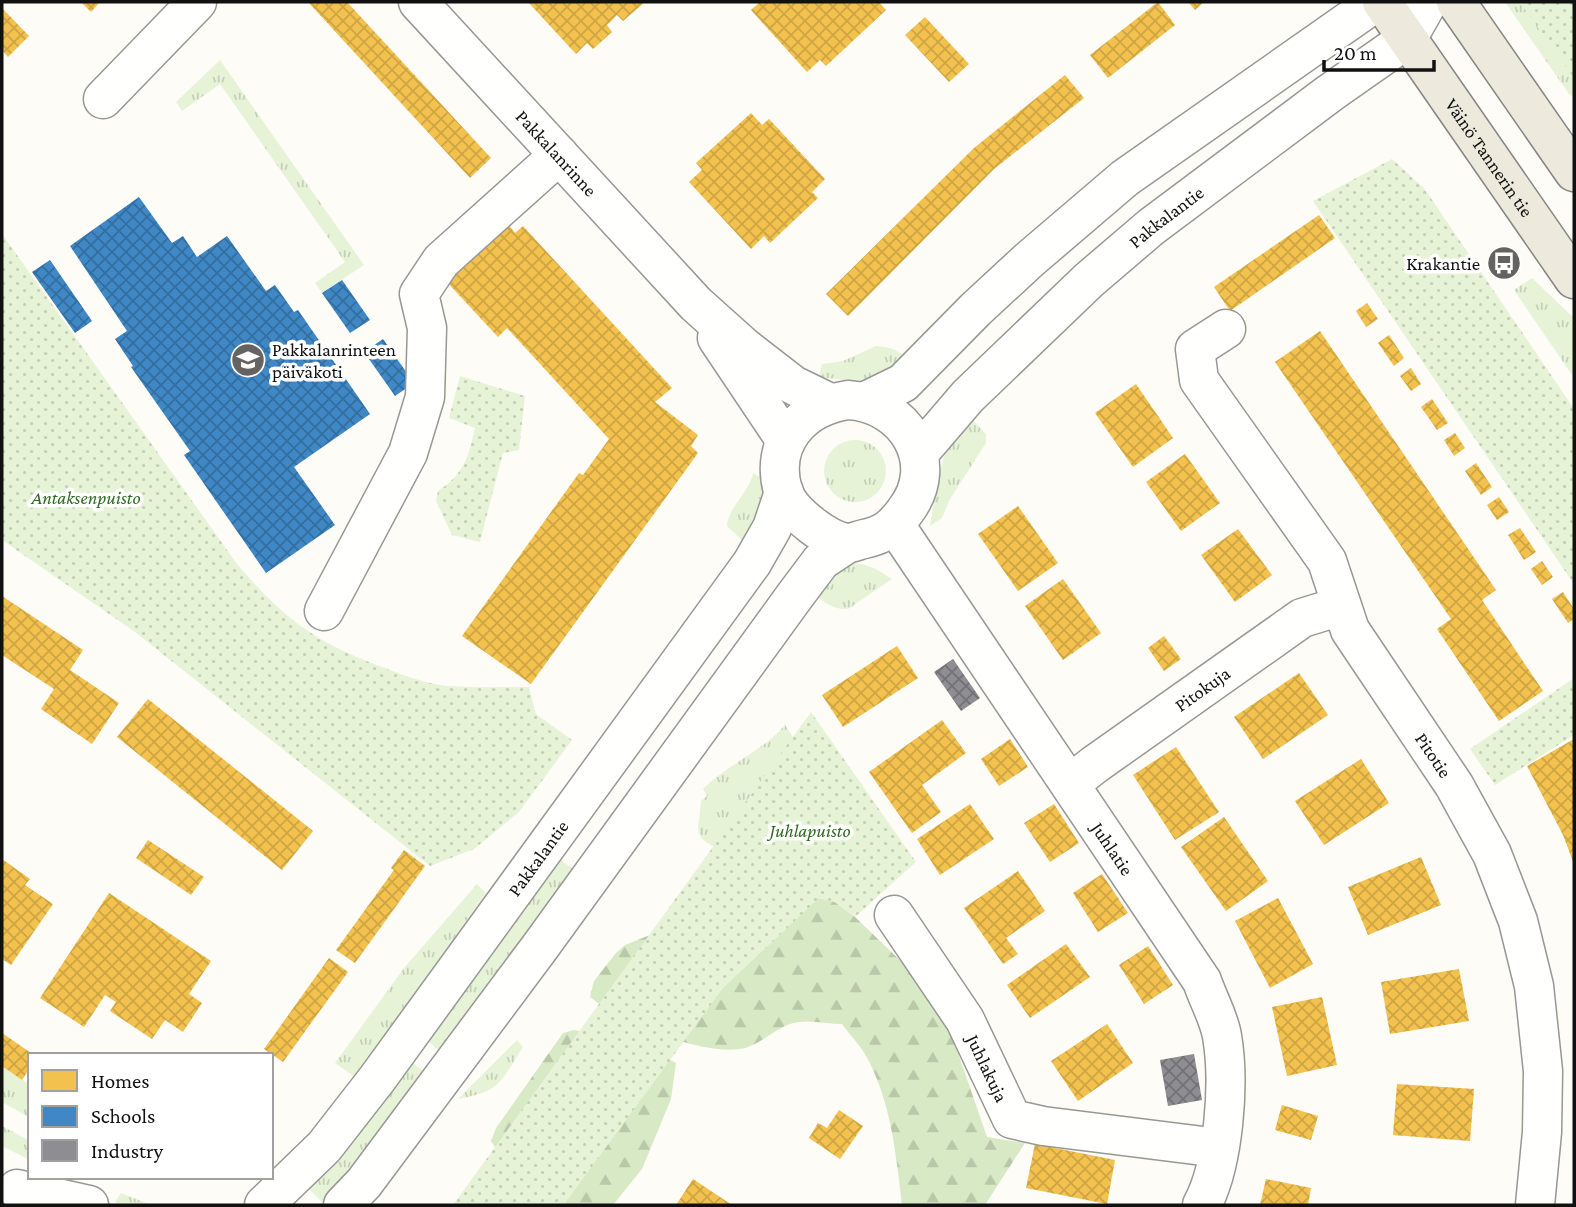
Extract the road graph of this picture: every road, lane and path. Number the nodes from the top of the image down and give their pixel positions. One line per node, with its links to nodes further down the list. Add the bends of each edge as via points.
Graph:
1 (197, 2): 8 (street)
2 (418, 2): 9 (street, Pakkalanrinne)
3 (1376, 2): 14 (street, via 1125,178 1029,260 902,383)
4 (1382, 2): 7 (main road, Väinö Tannerin tie)
5 (1428, 2): 7 (street, Pakkalantie)
6 (1456, 2): 10 (main road)
7 (1407, 39): 11 (main road, Väinö Tannerin tie); 16 (street, Pakkalantie, via 1089,279 968,396)
8 (103, 99)
9 (559, 155): 12 (street, Pakkalanrinne); 21 (street, via 441,261 419,294 427,328 425,397 408,453)
10 (1574, 172)
11 (1574, 279)
12 (696, 303): 14 (street, Pakkalanrinne, via 793,385); 15 (street, Pakkalanrinne)
13 (1210, 339): 20 (street, Pitotie, via 1199,380 1327,561)
14 (848, 402): 15 (street, via 800,420); 16 (street, via 888,412 909,431)
15 (786, 440): 17 (street, via 780,460)
16 (920, 452): 18 (street, via 916,497)
17 (784, 492): 19 (street, via 806,521); 28 (street, Pakkalantie, via 772,528 752,564 377,1079 324,1147)
18 (895, 526): 19 (street); 22 (street, Juhlatie)
19 (848, 543): 29 (street, via 821,561 364,1183)
20 (1341, 606): 22 (street, Pitokuja, via 1302,618); 24 (street, Pitotie, via 1350,630 1454,785 1492,853 1518,921)
21 (324, 611)
22 (1070, 784): 25 (street, Juhlatie, via 1202,981 1222,1034 1227,1082)
23 (894, 915): 25 (street, Juhlakuja, via 965,1020 1012,1119)
24 (1558, 1134): 31 (street, Pitotie)
25 (1219, 1148): 30 (street, Juhlatie)
26 (17, 1191): 27 (street)
27 (89, 1205)
28 (264, 1205)
29 (343, 1205)
30 (1202, 1205)
31 (1535, 1205)

